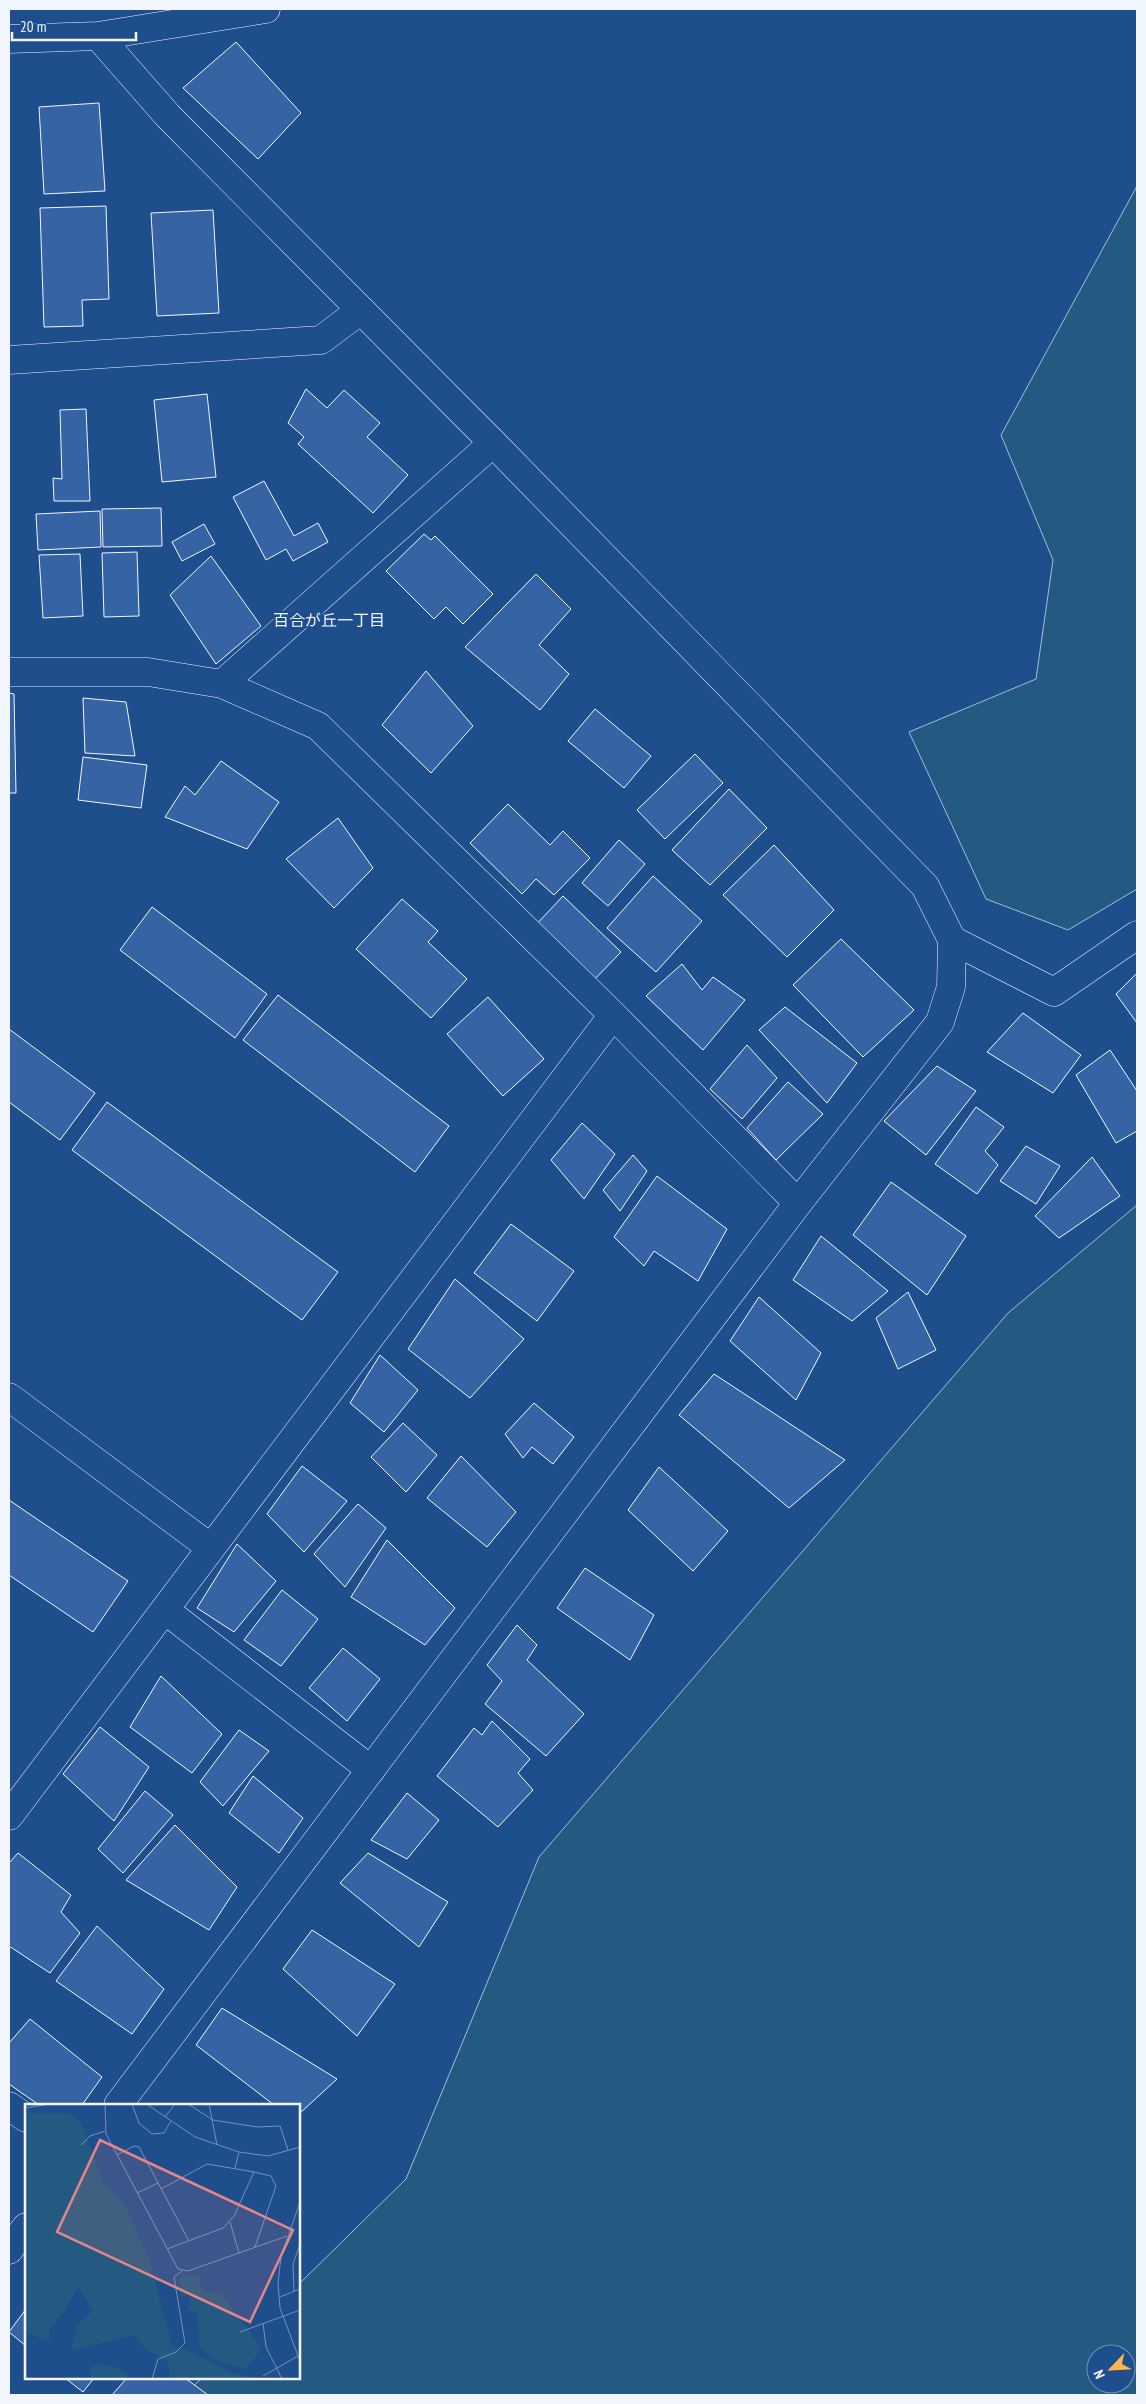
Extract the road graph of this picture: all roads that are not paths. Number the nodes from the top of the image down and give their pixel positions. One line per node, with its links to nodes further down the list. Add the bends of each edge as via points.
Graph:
1 (266, 9): 2 (street)
2 (98, 36): 3 (street); 4 (street, via 168,116)
3 (9, 39)
4 (362, 310): 5 (street, via 321,340); 6 (street)
5 (9, 360)
6 (493, 443): 8 (street); 10 (street, via 925,886)
7 (9, 672): 8 (street, via 148,672)
8 (222, 684): 11 (street, via 318,726)
9 (1137, 935): 10 (street, via 1054,992)
10 (952, 940): 12 (street, via 951,987 940,1022)
11 (613, 1015): 12 (street); 14 (street)
12 (798, 1204): 16 (street)
13 (9, 1397): 14 (street)
14 (211, 1548): 15 (street)
15 (165, 1610): 16 (street); 17 (street)
16 (371, 1770): 18 (street)
17 (9, 1816)
18 (119, 2104)
19 (9, 2106): 20 (street)
20 (25, 2117)
21 (25, 2228): 22 (street)
22 (9, 2250)

